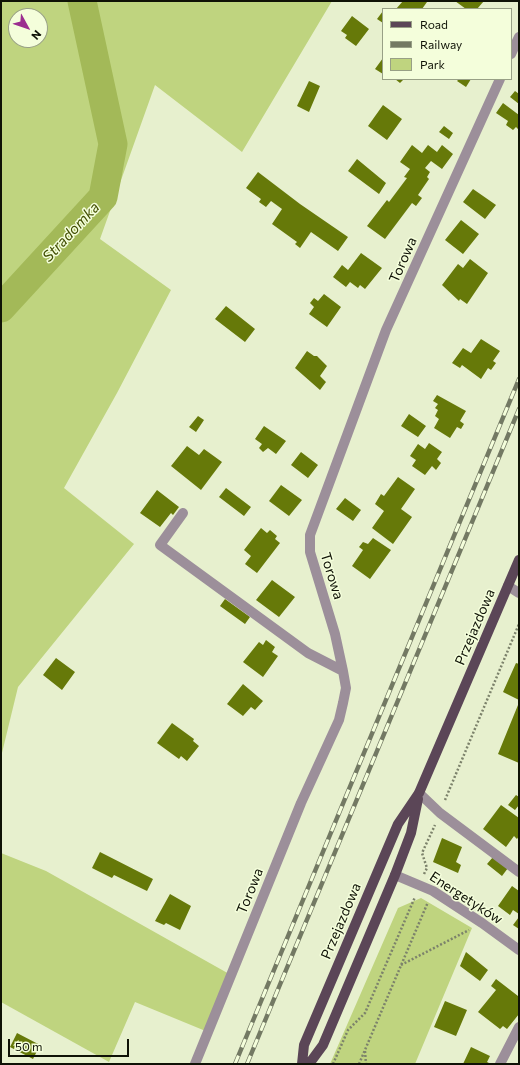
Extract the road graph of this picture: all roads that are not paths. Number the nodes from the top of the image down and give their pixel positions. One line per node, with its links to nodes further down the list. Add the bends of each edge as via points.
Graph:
1 (519, 37): 2 (street)
2 (512, 52)
3 (500, 80): 8 (street, Torowa, via 386,330 310,535 310,552 335,634)
4 (183, 514): 8 (street, via 160,545 308,653)
5 (519, 560): 6 (main road, Przejazdowa)
6 (508, 586): 7 (street); 9 (main road, Przejazdowa)
7 (519, 594)
8 (343, 671): 14 (street, Torowa, via 346,688 339,720 300,803)
9 (419, 793): 10 (street, via 440,813); 11 (main road, Przejazdowa, via 411,833); 15 (main road, Przejazdowa, via 395,831 304,1045)
10 (519, 872)
11 (395, 875): 12 (street, Energetyków, via 433,891); 16 (main road, Przejazdowa, via 323,1045)
12 (519, 950)
13 (519, 1027): 17 (street)
14 (195, 1064)
15 (302, 1064)
16 (309, 1064)
17 (500, 1064)

